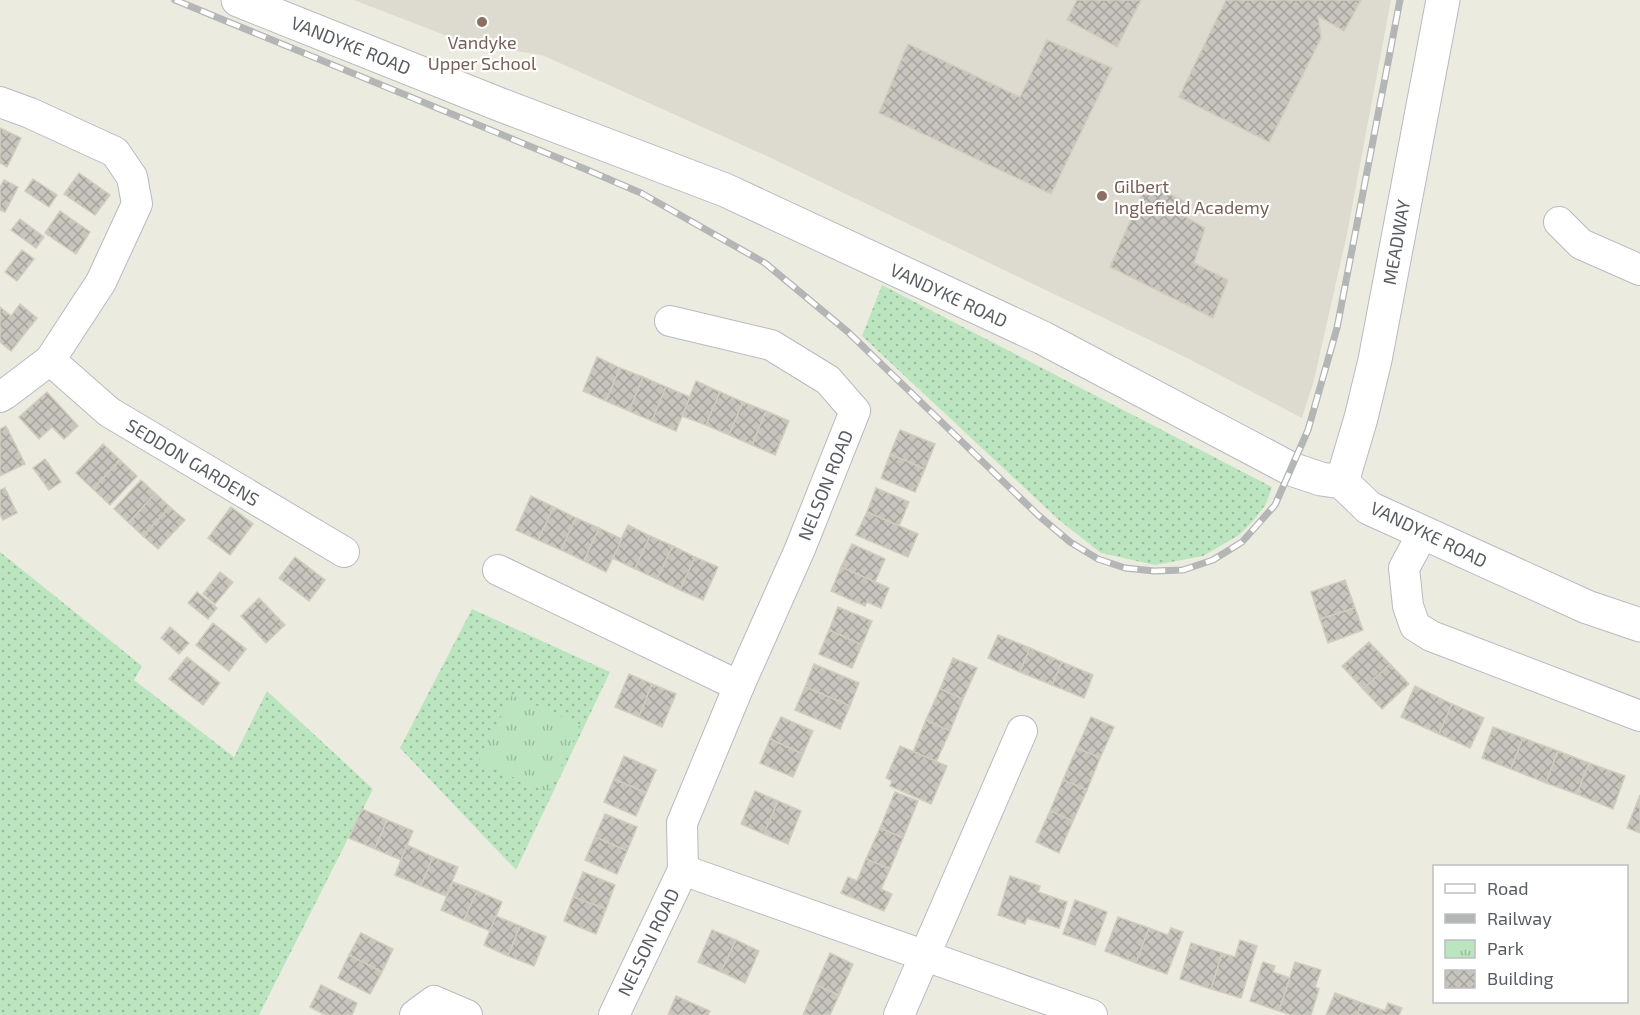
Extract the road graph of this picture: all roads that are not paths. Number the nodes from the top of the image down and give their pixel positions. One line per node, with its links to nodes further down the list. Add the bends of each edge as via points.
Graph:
1 (238, 0): 9 (street, VANDYKE ROAD, via 725,190 1042,338 1291,469)
2 (1443, 0): 9 (street, MEADWAY, via 1375,360)
3 (0, 102): 7 (street, via 115,152 132,177 137,204 100,282)
4 (1559, 222): 5 (street, via 1581,244)
5 (1640, 270)
6 (670, 321): 14 (street, NELSON ROAD, via 771,345 828,380 855,411)
7 (50, 360): 8 (street); 11 (street, SEDDON GARDENS, via 109,412)
8 (2, 394)
9 (1342, 482): 10 (street, VANDYKE ROAD, via 1369,508)
10 (1423, 533): 13 (street, VANDYKE ROAD, via 1587,607); 15 (street, via 1404,567 1408,606 1415,626 1431,636)
11 (344, 552)
12 (498, 570): 14 (street)
13 (1640, 625)
14 (739, 686): 17 (street, NELSON ROAD, via 682,823)
15 (1640, 716)
16 (1022, 731): 18 (street)
17 (683, 870): 18 (street, NELSON ROAD); 21 (street, NELSON ROAD)
18 (925, 956): 22 (street); 23 (street, NELSON ROAD)
19 (415, 1015): 20 (street, via 435,1001)
20 (467, 1015)
21 (614, 1015)
22 (899, 1015)
23 (1092, 1015)

